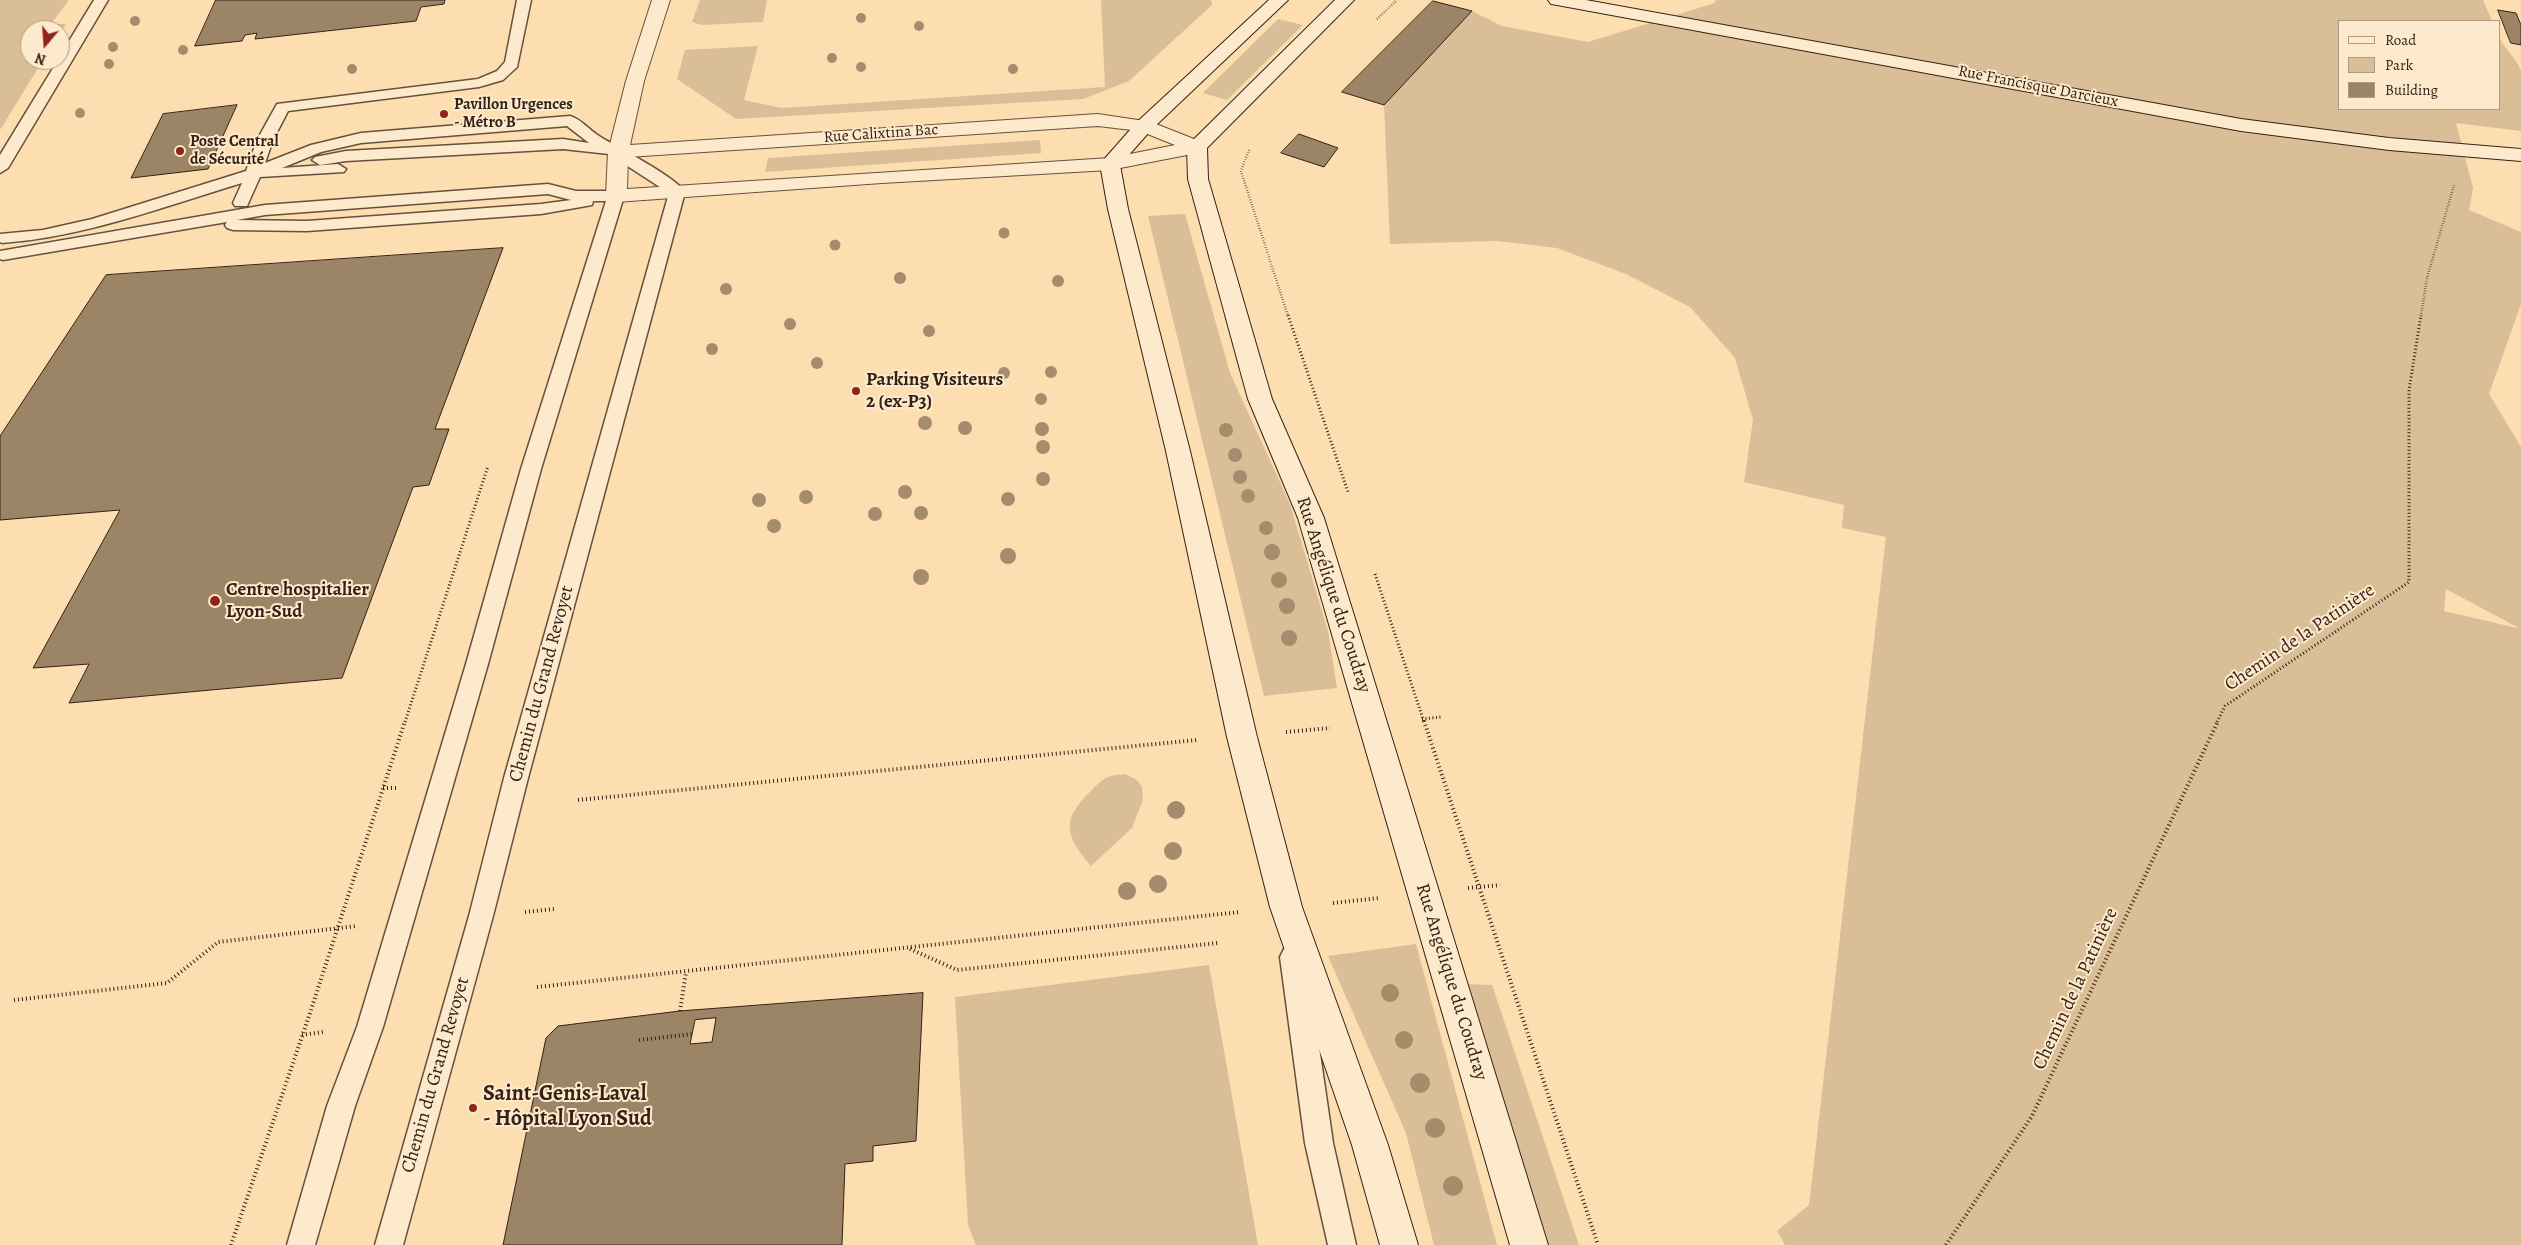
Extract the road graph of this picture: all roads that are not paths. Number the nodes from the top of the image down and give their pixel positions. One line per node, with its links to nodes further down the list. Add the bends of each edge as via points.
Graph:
1 (101, 0): 12 (lane)
2 (524, 0): 13 (lane, via 512,62 509,70 499,77 479,83 282,107)
3 (661, 0): 9 (street, via 635,81)
4 (1279, 0): 7 (street)
5 (1345, 0): 8 (street)
6 (1557, 0): 10 (street, Rue Francisque Darcieux, via 2241,125 2398,145)
7 (1144, 126): 8 (street, Rue Calixtina Bac); 9 (street, Rue Calixtina Bac, via 1098,120 1052,122); 11 (street)
8 (1197, 147): 11 (street); 25 (street, Rue Angélique du Coudray, via 1198,179 1260,399 1311,518)
9 (618, 152): 13 (lane); 13 (lane, via 593,139 570,121 361,138 316,148); 14 (lane); 15 (street)
10 (2521, 155)
11 (1110, 164): 14 (street); 20 (street, via 1242,737)
12 (0, 168)
13 (253, 174): 16 (lane); 18 (lane, via 96,223 43,235)
14 (677, 192): 15 (street); 22 (lane, Chemin du Grand Revoyet, via 481,916)
15 (616, 196): 16 (lane, via 578,188 552,177 330,190); 17 (lane, via 541,209 307,226); 21 (lane, via 531,469 370,1027 341,1106)
16 (241, 203): 17 (lane)
17 (187, 225): 19 (lane)
18 (1, 237): 19 (lane, via 5,246)
19 (1, 257)
20 (1286, 907): 23 (lane, via 1318,1143); 24 (street, via 1370,1144)
21 (301, 1245)
22 (388, 1245)
23 (1342, 1245)
24 (1399, 1245)
25 (1529, 1245)

